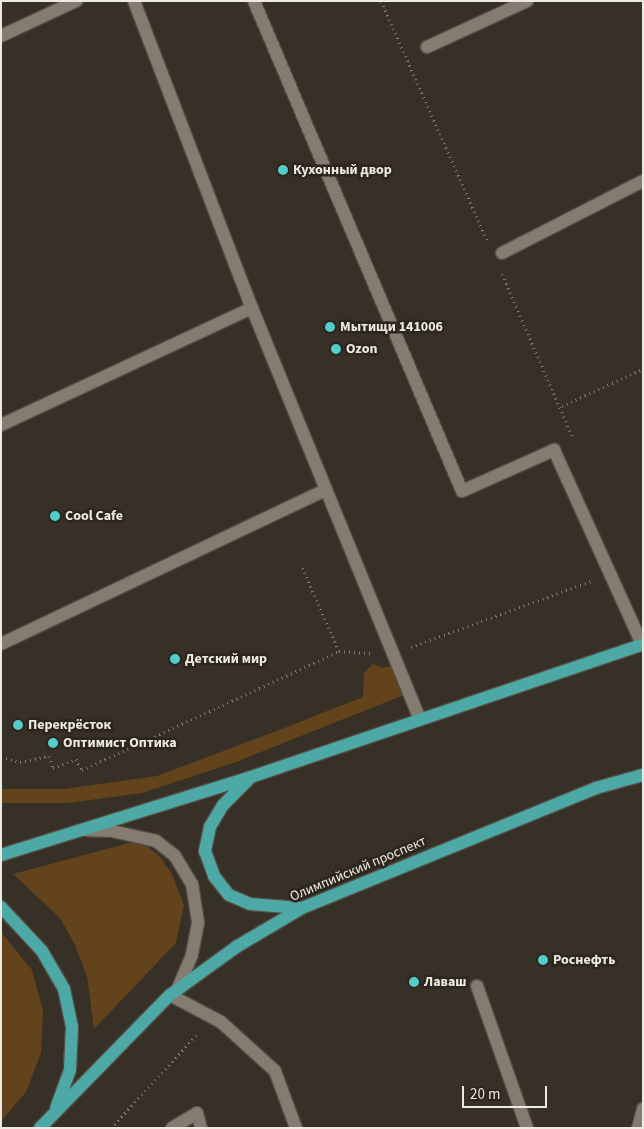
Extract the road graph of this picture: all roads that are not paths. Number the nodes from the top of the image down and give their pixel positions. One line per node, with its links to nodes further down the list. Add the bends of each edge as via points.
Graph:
1 (76, 1): 5 (lane)
2 (134, 1): 9 (lane)
3 (254, 1): 13 (lane, via 462,492 554,450)
4 (527, 1): 6 (lane)
5 (1, 36)
6 (427, 47)
7 (643, 181): 8 (lane)
8 (497, 255)
9 (252, 308): 10 (lane); 11 (lane)
10 (1, 425)
11 (326, 490): 12 (lane); 14 (lane)
12 (1, 644)
13 (643, 644): 14 (main road)
14 (420, 719): 16 (main road)
15 (643, 776): 20 (main road, Олимпийский проспект, via 596,788)
16 (251, 777): 17 (main road); 20 (main road, via 223,805 210,827 206,851 214,876 229,894 250,904)
17 (85, 830): 18 (main road); 22 (lane, via 156,841 175,856 192,884 198,923 192,955)
18 (1, 855)
19 (1, 907): 24 (main road, Олимпийский проспект, via 42,951 64,989 72,1027 70,1070)
20 (302, 908): 22 (main road, Олимпийский проспект, via 236,947)
21 (477, 986): 29 (lane)
22 (174, 993): 24 (main road, Олимпийский проспект); 28 (lane, via 248,1042 276,1071)
23 (643, 1108): 30 (lane)
24 (54, 1113): 25 (main road, Олимпийский проспект)
25 (40, 1128)
26 (172, 1128): 27 (lane, via 197,1113)
27 (201, 1128)
28 (296, 1128)
29 (527, 1128)
30 (638, 1128)

